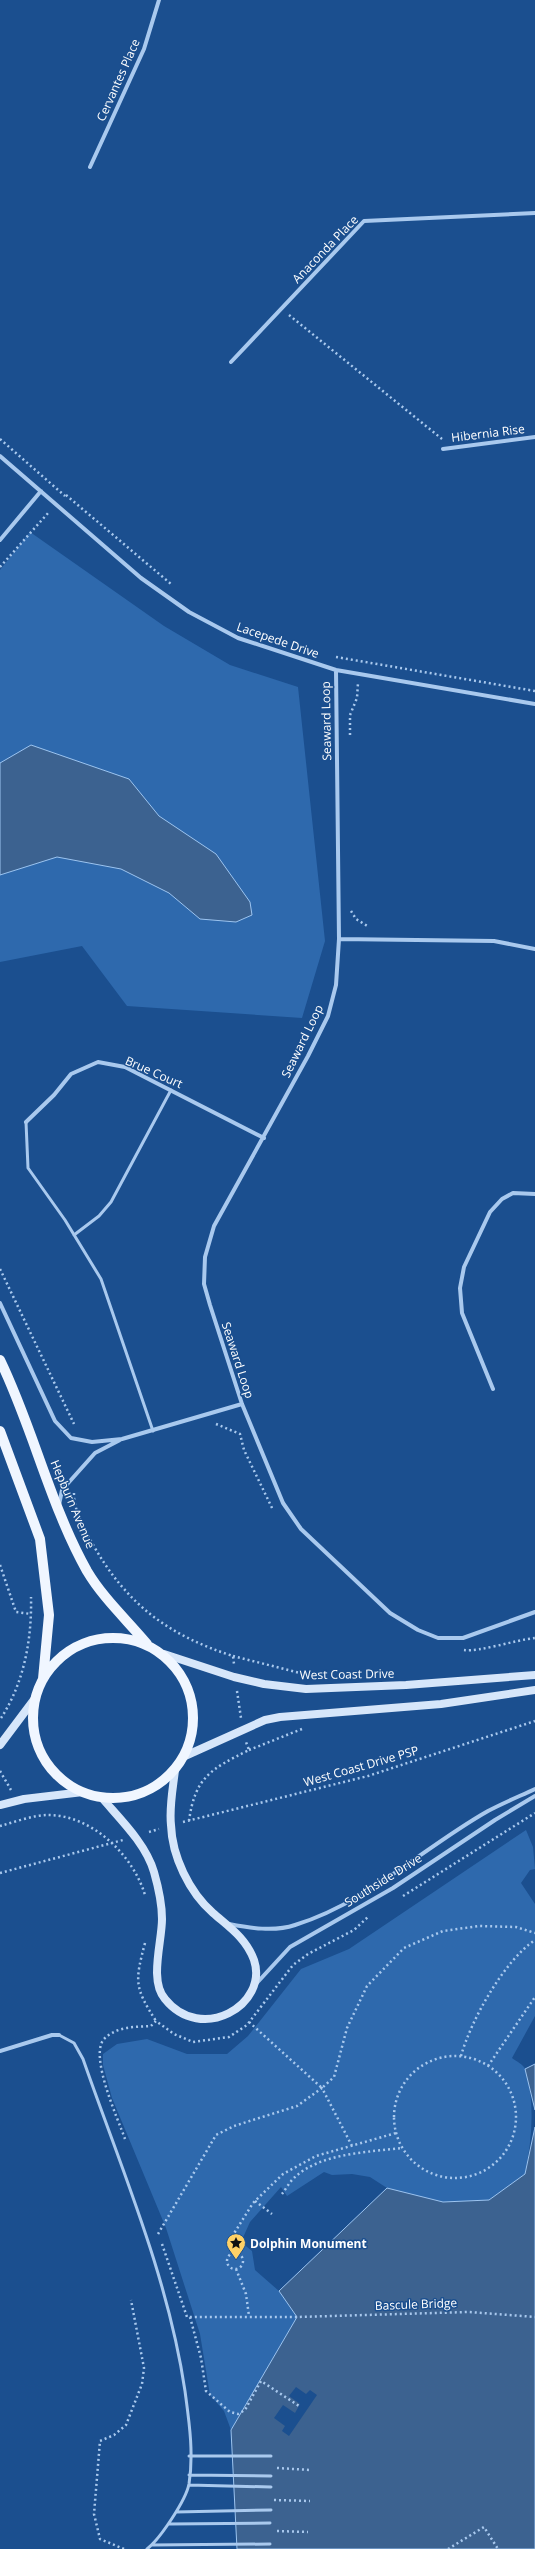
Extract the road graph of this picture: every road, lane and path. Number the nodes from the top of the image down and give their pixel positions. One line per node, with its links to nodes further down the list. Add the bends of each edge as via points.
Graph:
1 (159, 0): 2 (street, Cervantes Place, via 144,49)
2 (90, 166)
3 (535, 213): 4 (street, Anaconda Place, via 364,221)
4 (281, 309): 5 (street, Anaconda Place); 7 (path)
5 (231, 362)
6 (535, 437): 7 (street, Hibernia Rise)
7 (454, 448): 8 (street, Hibernia Rise)
8 (444, 449)
9 (0, 456): 10 (street, Lacepede Drive)
10 (41, 491): 12 (street); 16 (street, Lacepede Drive, via 141,578 189,612 238,638)
11 (66, 495): 13 (path)
12 (0, 540)
13 (173, 585)
14 (330, 656): 15 (path)
15 (358, 661): 17 (path); 18 (path)
16 (336, 670): 17 (street, Lacepede Drive); 23 (street, Seaward Loop)
17 (358, 674): 19 (street, Lacepede Drive); 20 (path, via 357,698 350,715)
18 (535, 691)
19 (535, 704)
20 (350, 738)
21 (349, 909): 22 (path, via 356,919)
22 (375, 929)
23 (340, 939): 24 (street, via 494,941); 27 (street, Seaward Loop, via 336,985 328,1016)
24 (535, 949)
25 (171, 1090): 26 (street, Brue Court, via 125,1067 98,1062 71,1074); 27 (street, Brue Court); 29 (lane, via 111,1202 99,1216)
26 (26, 1122): 29 (lane, via 28,1168)
27 (264, 1138): 34 (street, Seaward Loop, via 214,1226 205,1257 204,1284)
28 (535, 1194): 33 (street, via 513,1193 502,1199 490,1212 464,1266 460,1288 462,1313)
29 (74, 1235): 36 (lane, via 101,1279)
30 (0, 1270): 35 (path)
31 (0, 1303): 38 (street, via 55,1421 71,1438 92,1442)
32 (0, 1360): 39 (main road, Hepburn Avenue)
33 (493, 1389)
34 (242, 1404): 36 (street); 41 (street, Seaward Loop, via 283,1503 301,1530 390,1613 418,1630 438,1638 463,1638)
35 (76, 1428)
36 (153, 1431): 38 (street)
37 (1, 1436): 45 (main road, via 40,1539 49,1615)
38 (122, 1439): 39 (street, via 95,1454 62,1490)
39 (59, 1508): 42 (main road, Hepburn Avenue, via 88,1571 104,1595)
40 (0, 1565): 48 (path, via 16,1612 31,1614 17,1693)
41 (535, 1612)
42 (147, 1644): 43 (main road); 45 (main road, via 118,1637 88,1641 62,1656)
43 (164, 1654): 44 (main road, West Coast Drive, via 234,1677 306,1689 406,1685); 53 (main road, via 182,1675 193,1701 193,1729)
44 (535, 1675)
45 (43, 1679): 47 (main road)
46 (535, 1690): 53 (main road, via 441,1704 264,1720)
47 (36, 1697): 51 (main road); 56 (main road, via 33,1716 41,1754 52,1770)
48 (0, 1720)
49 (535, 1721): 61 (path, West Coast Drive PSP, via 368,1776)
50 (307, 1727): 52 (path)
51 (0, 1745)
52 (249, 1750)
53 (184, 1756): 54 (main road)
54 (175, 1770): 58 (main road, via 154,1788 129,1797); 61 (main road)
55 (535, 1789): 69 (street, Southside Drive, via 488,1812 386,1879 327,1912 294,1926 279,1928)
56 (83, 1792): 58 (main road); 59 (main road, via 24,1799)
57 (535, 1796): 73 (street, Southside Drive, via 393,1888 290,1947)
58 (102, 1798): 63 (main road)
59 (0, 1805)
60 (535, 1813): 66 (path)
61 (170, 1824): 63 (path, West Coast Drive PSP, via 151,1832); 69 (main road, via 176,1854 198,1897)
62 (0, 1826): 64 (path, via 47,1815 60,1816 83,1824)
63 (133, 1835): 64 (path, West Coast Drive PSP); 73 (main road, via 153,1870 157,1888 162,1918 156,1975 163,1998 178,2012 194,2020 206,2021 232,2011)
64 (114, 1844): 65 (path, West Coast Drive PSP); 67 (path, via 134,1868)
65 (0, 1873)
66 (400, 1898)
67 (146, 1901)
68 (376, 1912): 76 (path, via 354,1930 308,1954 293,1965)
69 (228, 1924): 73 (main road, via 251,1952 256,1967 256,1978)
70 (535, 1933): 82 (path, via 516,1927 479,1926 443,1931 404,1948 367,1986 347,2028 334,2077)
71 (146, 1940): 75 (path, via 136,1982 144,2003)
72 (535, 1940): 80 (path, via 526,1946 490,1992 468,2032)
73 (250, 1992)
74 (535, 1997): 81 (path)
75 (156, 2021): 76 (path, via 174,2034 192,2042 229,2036); 79 (path, via 151,2026 130,2027 113,2032 103,2040)
76 (250, 2022): 82 (path)
77 (59, 2035): 78 (street, via 52,2034); 98 (lane, via 74,2043 83,2059 164,2289 182,2368 190,2428)
78 (0, 2051)
79 (99, 2052)
80 (461, 2056): 81 (path); 83 (path, via 441,2057 423,2065 408,2077 396,2100)
81 (488, 2066): 85 (path, via 503,2079 512,2097 516,2117 513,2136 504,2155 489,2168 471,2177 451,2179 432,2174 414,2164)
82 (322, 2088): 84 (path); 89 (path, via 297,2106 234,2126 216,2135)
83 (396, 2133): 84 (path); 85 (path)
84 (352, 2146): 87 (path, via 316,2156 283,2174)
85 (402, 2148): 86 (path, via 353,2153 323,2161 295,2176)
86 (282, 2194)
87 (255, 2201): 88 (path); 90 (path, via 233,2235)
88 (272, 2214)
89 (158, 2234)
90 (234, 2252): 91 (path, via 229,2255 227,2262 230,2267); 91 (path, via 241,2255 244,2260 241,2267)
91 (236, 2269): 95 (path, via 246,2294)
92 (176, 2287): 94 (path, via 187,2317)
93 (131, 2300): 110 (path, via 144,2368 142,2384 126,2424 114,2435 100,2440 94,2514 100,2539)
94 (190, 2316): 95 (path, Bascule Bridge); 97 (path, via 206,2391 230,2412 238,2414 245,2410 261,2382)
95 (249, 2316): 96 (path, Bascule Bridge, via 469,2312)
96 (535, 2317)
97 (299, 2406)
98 (189, 2456): 99 (lane); 100 (lane)
99 (272, 2456)
100 (189, 2475): 101 (lane); 102 (lane)
101 (271, 2476)
102 (189, 2485): 103 (lane); 105 (lane)
103 (271, 2487)
104 (271, 2510): 105 (lane)
105 (176, 2512): 107 (lane)
106 (270, 2523): 107 (lane)
107 (169, 2524): 109 (lane)
108 (270, 2544): 109 (lane)
109 (152, 2545): 111 (lane)
110 (124, 2549)
111 (147, 2549)
112 (448, 2549): 113 (path, via 484,2527)
113 (498, 2549)

